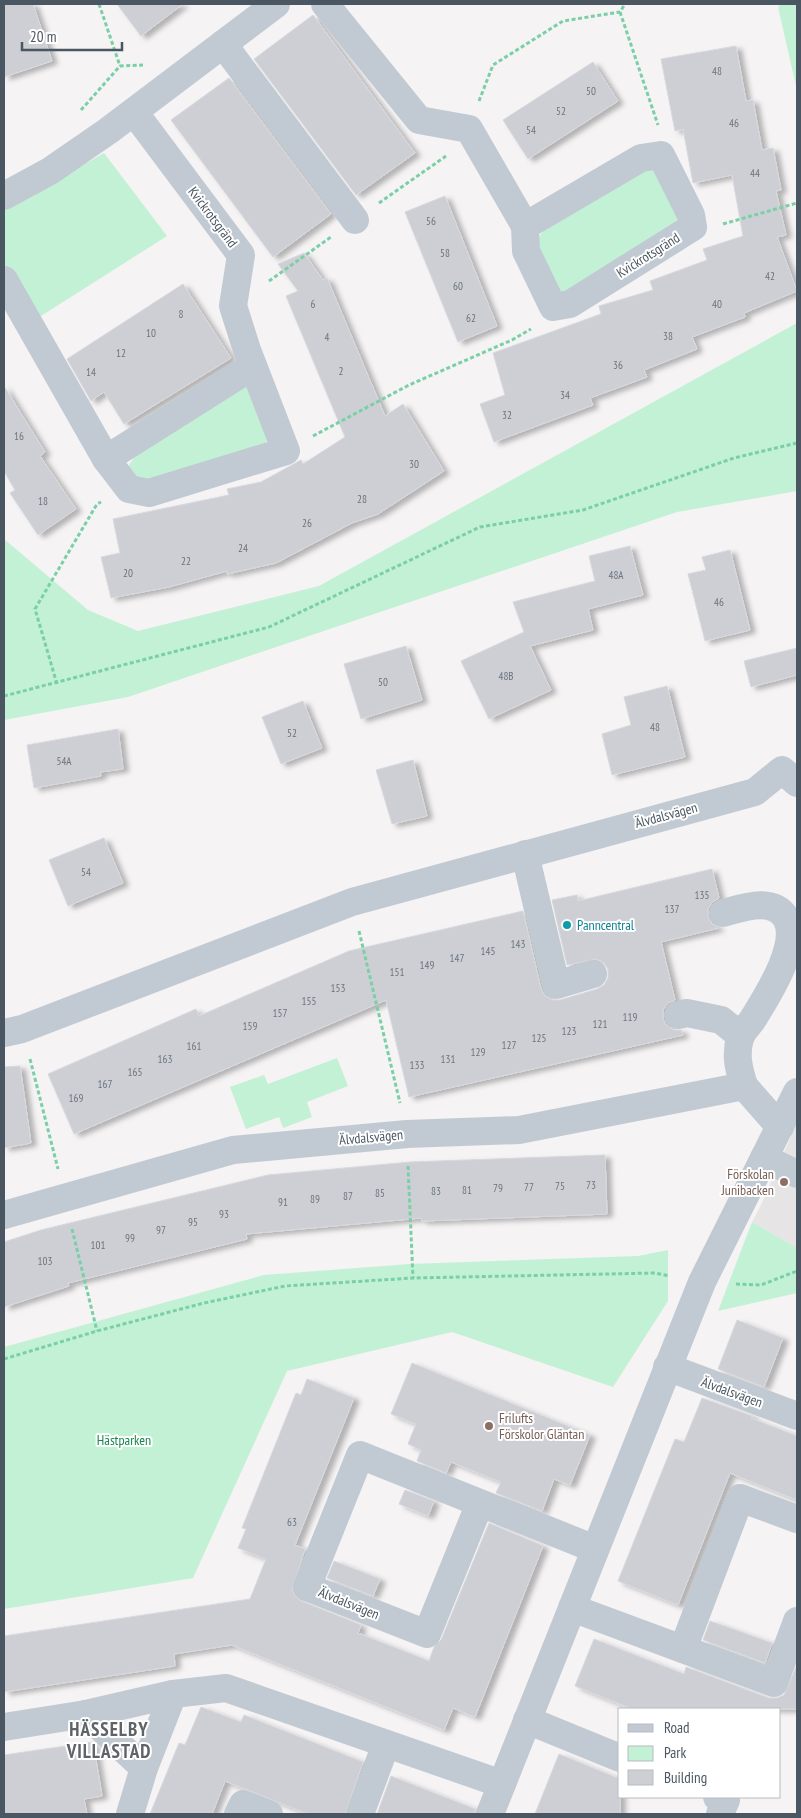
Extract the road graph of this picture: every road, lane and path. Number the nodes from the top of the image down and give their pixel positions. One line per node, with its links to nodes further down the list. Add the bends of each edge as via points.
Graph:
1 (99, 4): 6 (path)
2 (276, 4): 5 (street)
3 (325, 4): 12 (street, via 419,120 469,129)
4 (620, 12): 8 (path, via 662,135)
5 (223, 44): 7 (street); 11 (street)
6 (120, 66)
7 (134, 112): 9 (street, via 50,171); 16 (street, Kvickrotsgränd, via 241,255 233,306)
8 (662, 155): 12 (street, via 641,158); 13 (street, Kvickrotsgränd, via 691,215)
9 (4, 196)
10 (797, 203): 13 (path, via 711,228)
11 (355, 220)
12 (525, 226): 15 (street, via 526,251)
13 (693, 227): 15 (street, Kvickrotsgränd, via 570,304)
14 (4, 280): 19 (street)
15 (553, 307): 18 (path, via 546,320 512,340 409,385)
16 (253, 366): 18 (street, Kvickrotsgränd); 19 (street)
17 (797, 443): 21 (path, via 734,458 583,510 480,526 269,627)
18 (286, 451): 20 (street, via 149,492)
19 (106, 459): 20 (street)
20 (129, 489): 21 (path, via 97,504 35,609)
21 (57, 684): 22 (path)
22 (4, 696)
23 (797, 783): 24 (street, Älvdalsvägen, via 782,770 755,792)
24 (525, 854): 25 (street, Älvdalsvägen); 27 (street, via 556,985)
25 (352, 902): 29 (street, Älvdalsvägen, via 147,982); 34 (path)
26 (723, 913): 30 (street, via 764,904 784,914 789,924 790,943 776,981)
27 (593, 974)
28 (678, 1015): 30 (street, via 687,1013 721,1020)
29 (4, 1033)
30 (741, 1036): 31 (street, via 736,1058)
31 (744, 1086): 33 (street); 34 (street, Älvdalsvägen, via 519,1130)
32 (797, 1092): 33 (street)
33 (780, 1127): 35 (street)
34 (407, 1134): 37 (street, Älvdalsvägen, via 233,1150); 39 (path)
35 (764, 1158): 36 (street); 40 (street)
36 (797, 1174)
37 (4, 1215)
38 (797, 1272): 40 (path, via 761,1285)
39 (413, 1278): 40 (path, via 655,1273); 41 (path, via 285,1286 204,1303)
40 (702, 1282): 42 (street)
41 (4, 1359)
42 (668, 1368): 43 (street, Älvdalsvägen); 46 (street)
43 (797, 1416)
44 (480, 1503): 44 (street, Älvdalsvägen, via 360,1455 307,1586 427,1634); 46 (street, Älvdalsvägen)
45 (797, 1520): 49 (street, via 740,1498)
46 (595, 1549): 47 (street)
47 (572, 1608): 49 (street); 52 (street)
48 (797, 1621): 49 (street, via 774,1683)
49 (683, 1649)
50 (173, 1694): 51 (street); 54 (street, via 226,1688); 56 (street)
51 (86, 1714): 53 (street); 56 (street)
52 (527, 1720): 55 (street); 57 (street)
53 (4, 1727)
54 (386, 1744): 57 (street); 62 (street)
55 (618, 1757)
56 (144, 1768): 59 (street)
57 (502, 1784): 63 (street)
58 (720, 1798): 64 (street, via 726,1800)
59 (130, 1814)
60 (238, 1814): 61 (street, via 243,1804)
61 (269, 1814)
62 (360, 1814)
63 (490, 1814)
64 (720, 1814)

